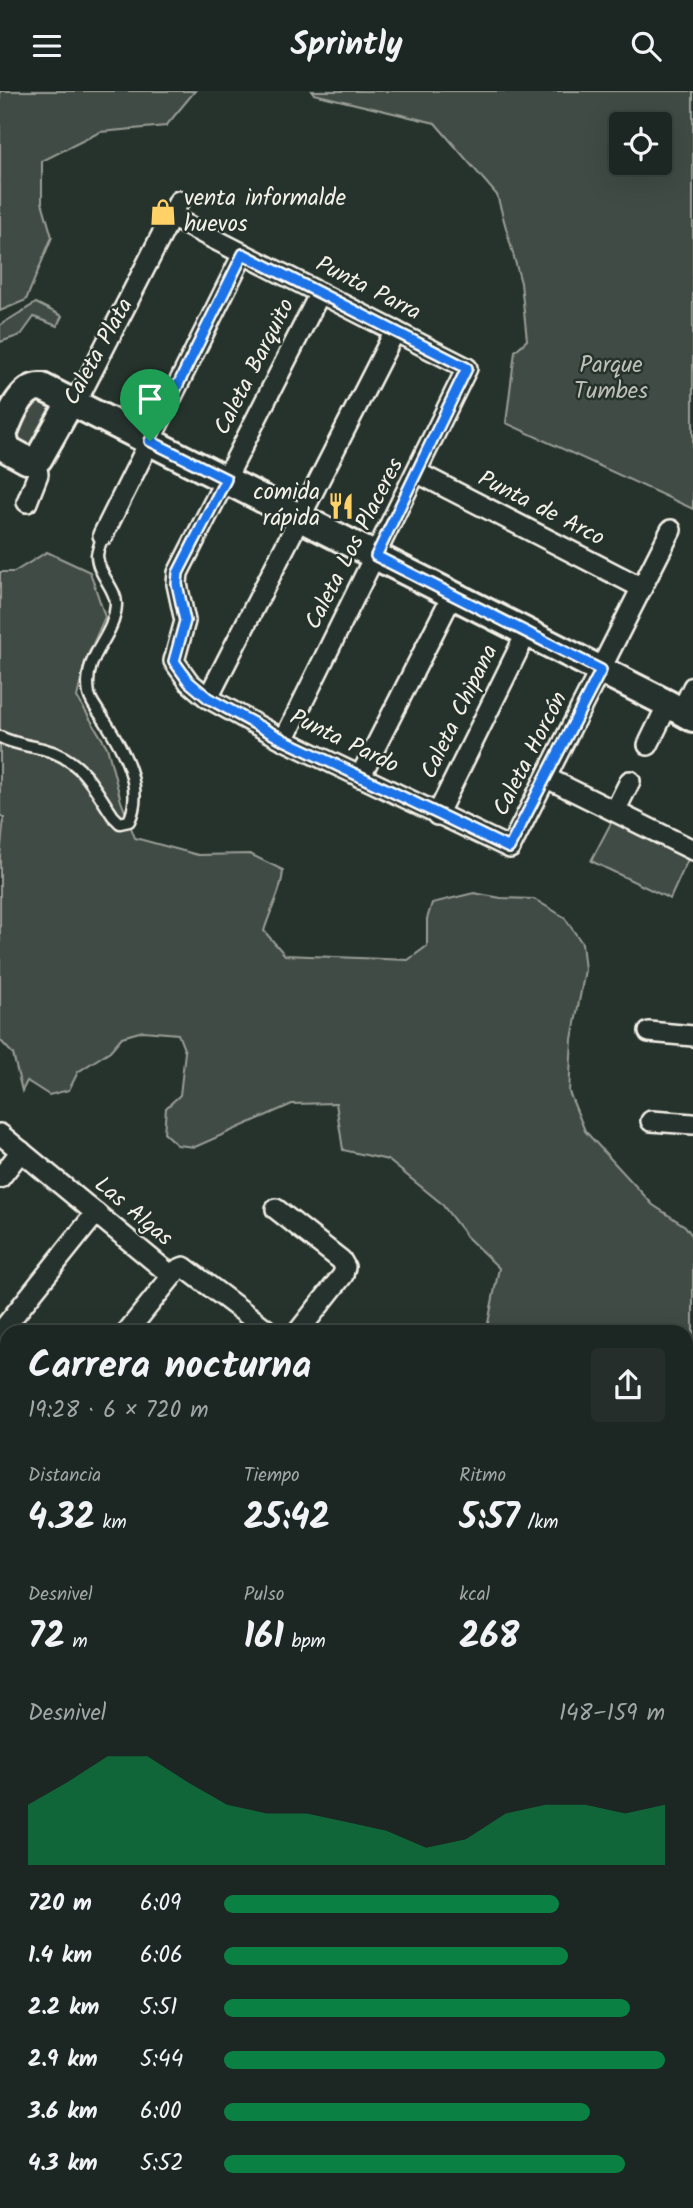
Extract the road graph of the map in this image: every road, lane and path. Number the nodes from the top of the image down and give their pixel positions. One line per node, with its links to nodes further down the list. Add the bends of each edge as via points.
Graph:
1 (175, 209): 2 (street, Punta Parra); 6 (street, Caleta Plata, via 83,389)
2 (243, 254): 3 (street, Punta Parra); 7 (street)
3 (320, 293): 4 (street, Punta Parra); 11 (street, Caleta Barquito)
4 (395, 331): 5 (street, Punta Parra); 13 (street)
5 (467, 368): 10 (street, Caleta Los Placeres)
6 (71, 401): 7 (street); 8 (street, Caleta Plata, via 34,387 24,393); 9 (street, Caleta Plata)
7 (150, 441): 11 (street); 15 (street)
8 (2, 442): 9 (street, via 27,460)
9 (36, 459): 12 (street, Caleta Plata, via 38,474)
10 (418, 473): 16 (street, Caleta Los Placeres); 17 (street, Punta de Arco)
11 (226, 479): 13 (street); 20 (street, Caleta Barquito, via 178,573 185,621)
12 (27, 502)
13 (300, 517): 16 (street); 22 (street)
14 (671, 530): 17 (street, Caleta Horcón)
15 (103, 535): 24 (lane, via 97,556 103,579 117,600 113,627 89,663 89,696 125,752 134,794 129,821 120,823 113,816 78,765 66,757)
16 (376, 556): 18 (street); 25 (street, Caleta Los Placeres)
17 (642, 588): 21 (street, Caleta Horcón)
18 (453, 594): 19 (street); 27 (street)
19 (527, 632): 21 (street); 31 (street, Caleta Chipana)
20 (173, 657): 22 (street, Punta Pardo, via 189,682)
21 (601, 670): 23 (street); 28 (street, Caleta Horcón)
22 (208, 698): 25 (street, Punta Pardo)
23 (684, 705): 26 (street)
24 (0, 737)
25 (284, 740): 27 (street, Punta Pardo)
26 (648, 745)
27 (360, 777): 31 (street, Punta Pardo)
28 (547, 778): 30 (street); 32 (street, Caleta Horcón)
29 (630, 781): 30 (street)
30 (615, 811): 33 (street)
31 (437, 815): 32 (street, Punta Pardo)
32 (509, 848)
33 (693, 850)
34 (649, 1032): 35 (street)
35 (693, 1036)
36 (651, 1121): 37 (street)
37 (693, 1124)
38 (0, 1134): 39 (street, Las Algas)
39 (21, 1151): 40 (street); 42 (street, Las Algas)
40 (0, 1178)
41 (276, 1209): 47 (street, via 345,1267)
42 (96, 1213): 43 (street, Las Algas); 44 (street)
43 (172, 1276): 45 (street); 46 (street, Las Algas, via 188,1268)
44 (6, 1325)
45 (133, 1325)
46 (261, 1325)
47 (304, 1325)

